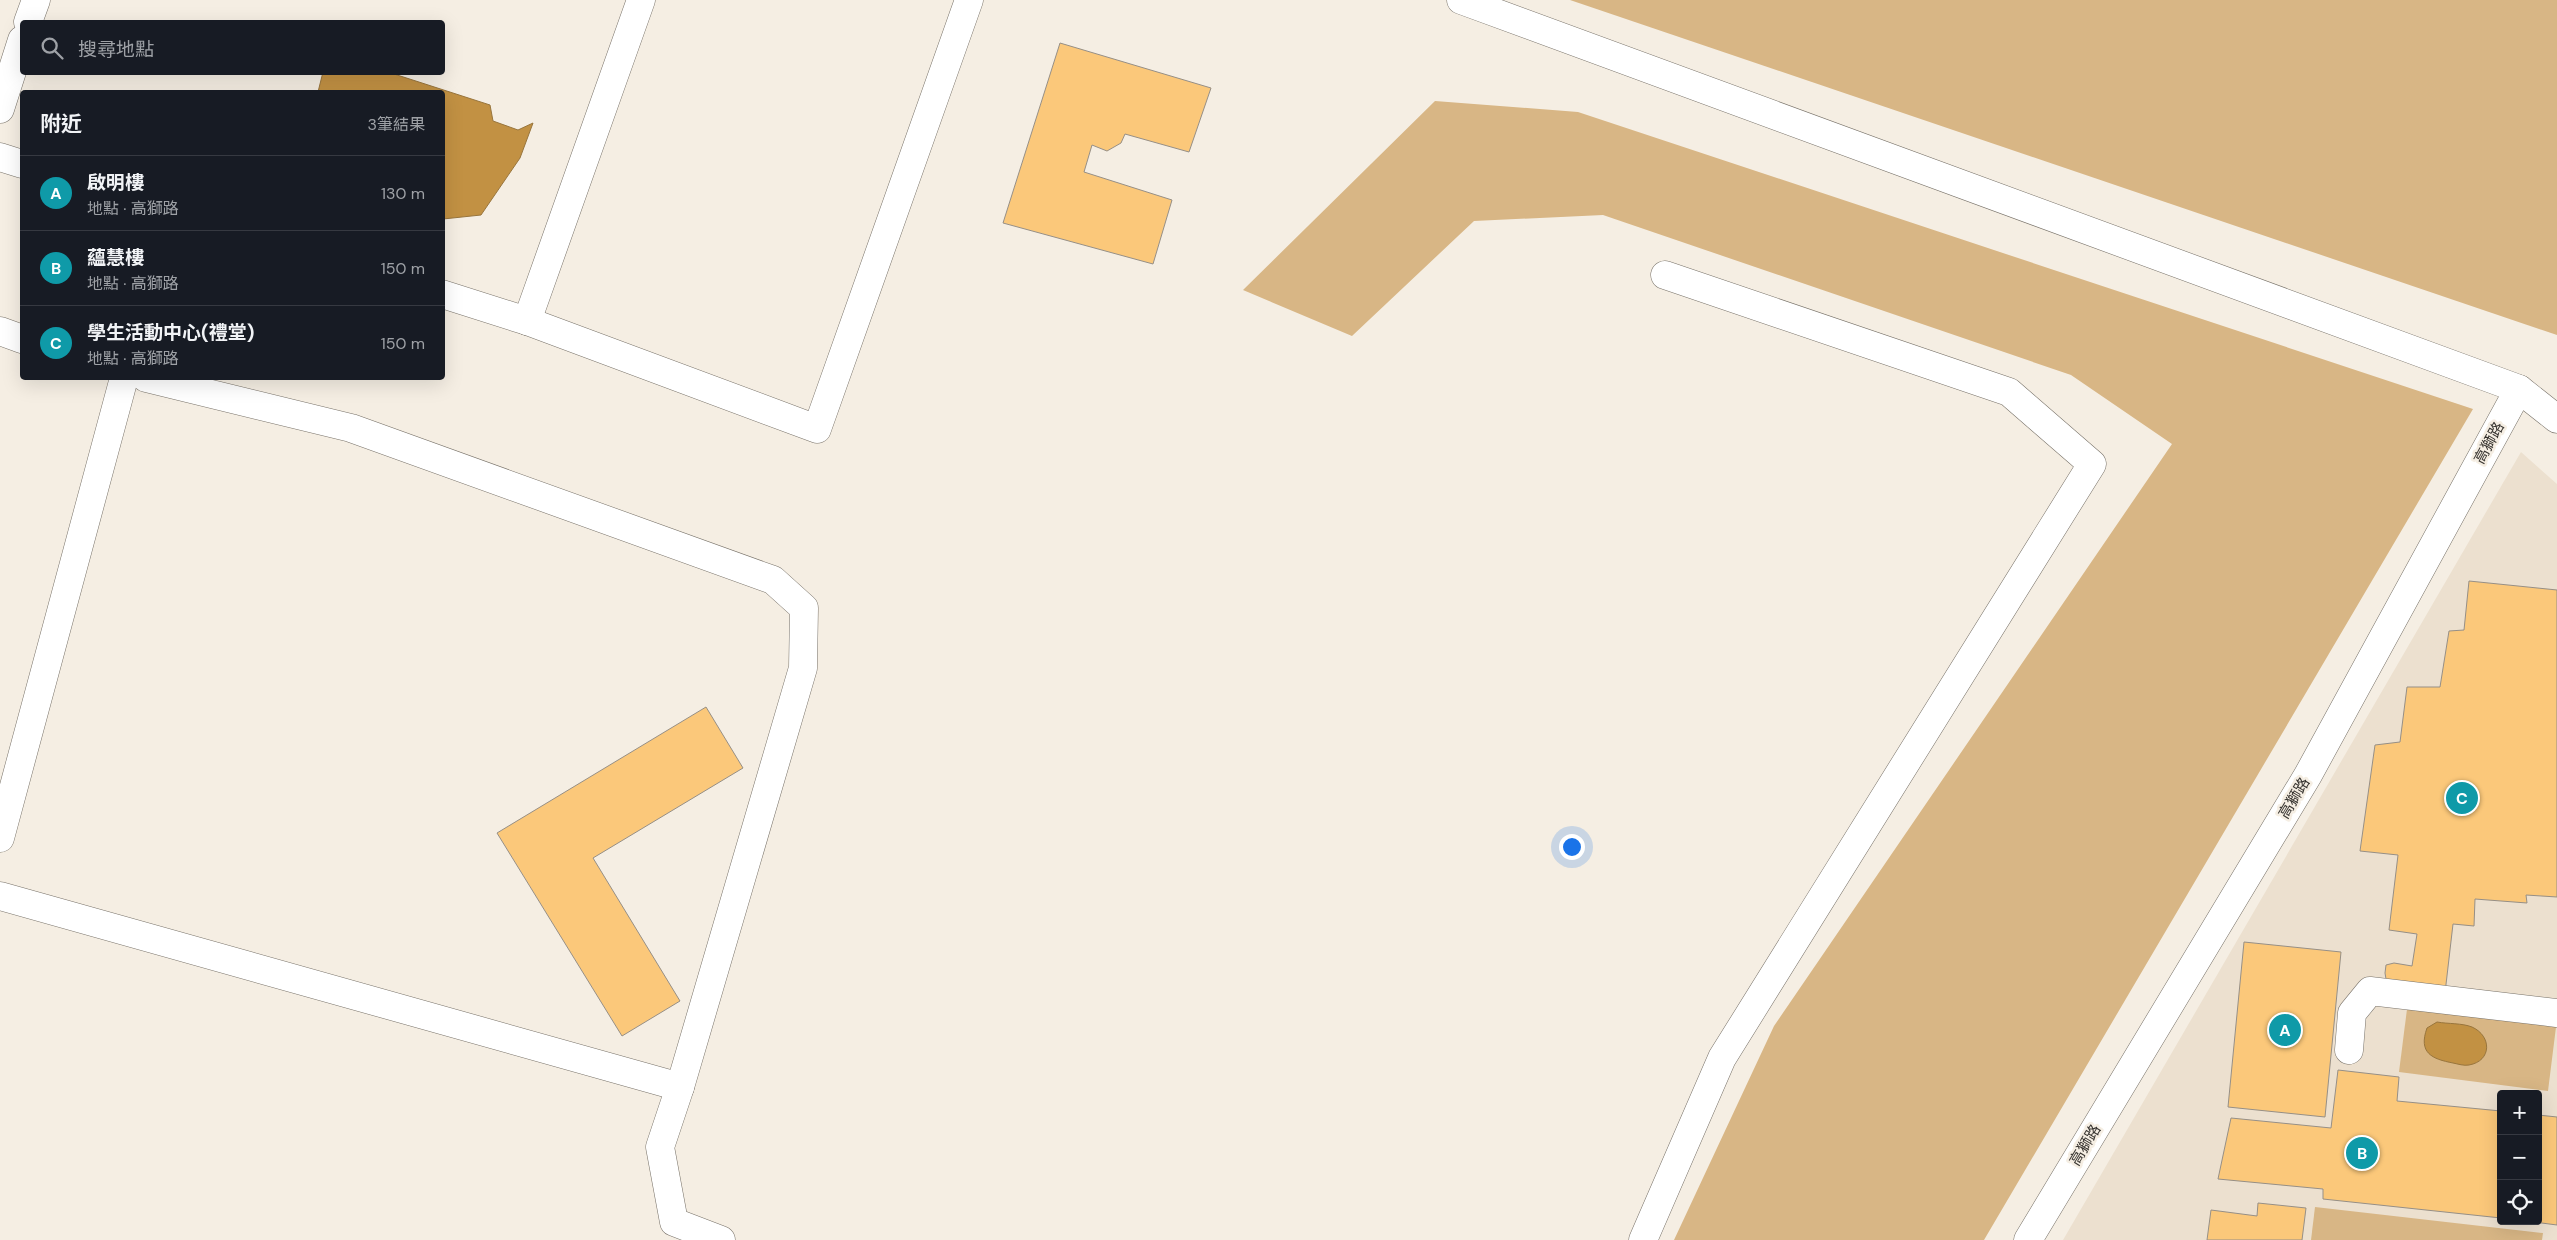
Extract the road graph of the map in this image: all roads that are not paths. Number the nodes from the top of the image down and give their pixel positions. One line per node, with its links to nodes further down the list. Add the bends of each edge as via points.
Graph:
1 (36, 0): 5 (street)
2 (641, 0): 12 (street)
3 (968, 0): 12 (street, via 817,429)
4 (1461, 0): 17 (street)
5 (29, 20)
6 (20, 46): 7 (street)
7 (0, 108)
8 (0, 157): 9 (street)
9 (20, 163)
10 (1665, 275): 25 (street, via 2009,392 2092,464 1722,1058)
11 (445, 295): 12 (street)
12 (527, 321)
13 (0, 331): 14 (street)
14 (20, 338)
15 (123, 380): 19 (street)
16 (154, 380): 23 (street, via 351,428 773,580 804,608 803,668)
17 (2519, 389): 18 (street); 26 (street, 高獅路, via 2308,775)
18 (2557, 419)
19 (0, 838)
20 (0, 896): 23 (street)
21 (2557, 1013): 22 (street, via 2370,991 2352,1013)
22 (2348, 1050)
23 (680, 1087): 24 (street, via 660,1147 674,1222)
24 (722, 1240)
25 (1643, 1240)
26 (2028, 1240)

